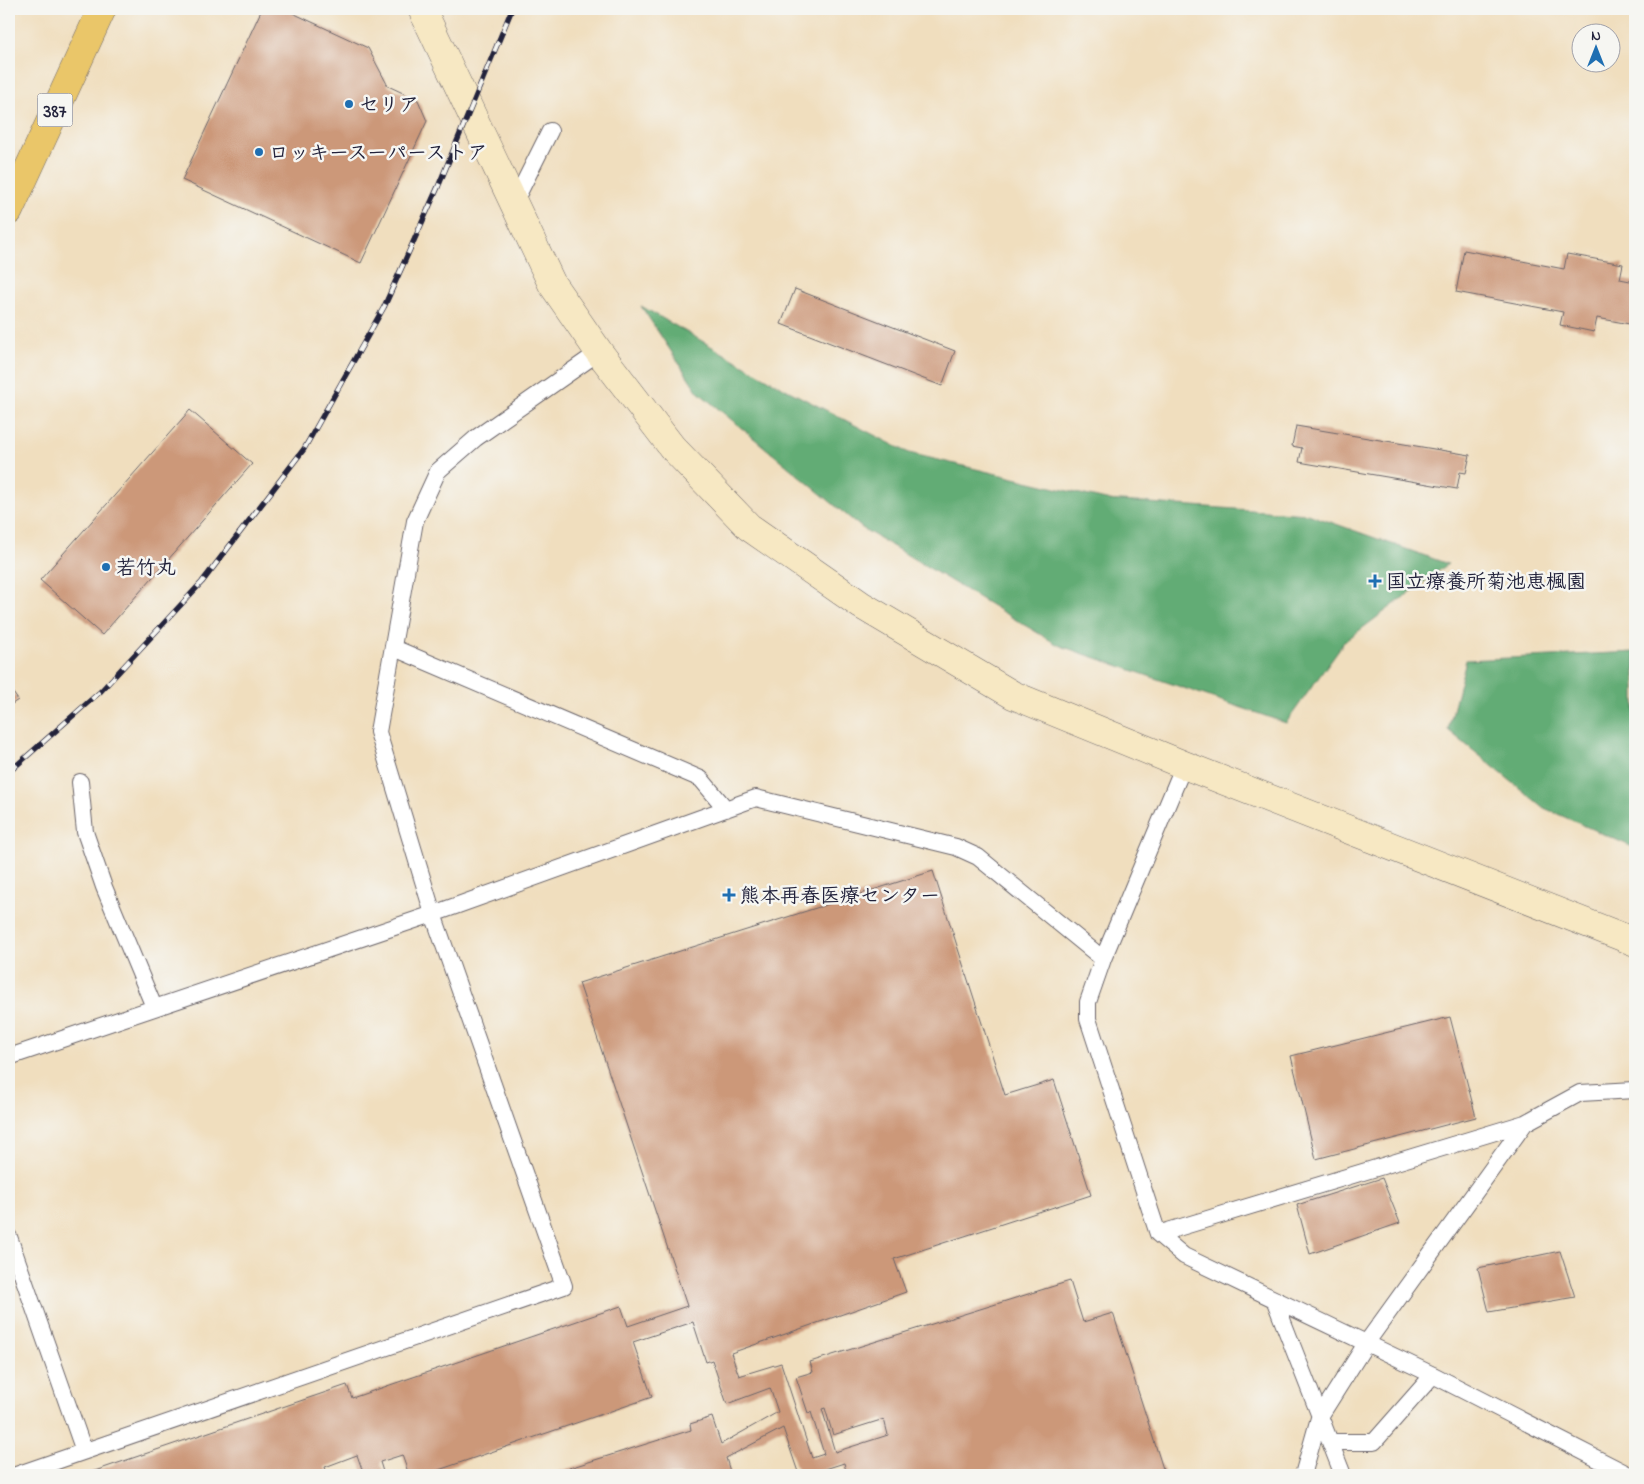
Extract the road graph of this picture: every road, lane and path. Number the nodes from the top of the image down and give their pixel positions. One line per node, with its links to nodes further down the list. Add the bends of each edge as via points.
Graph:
1 (102, 9): 5 (highway, 387)
2 (422, 9): 4 (street)
3 (550, 131): 4 (lane)
4 (514, 203): 6 (street, via 552,284)
5 (9, 211)
6 (599, 352): 7 (lane, via 476,438 438,471 415,521); 8 (street, via 672,447 749,527 861,604 1013,695)
7 (394, 648): 10 (lane, via 701,780); 11 (lane, via 378,732)
8 (1184, 766): 12 (street); 13 (lane)
9 (80, 782): 14 (lane, via 85,832 104,887)
10 (726, 808): 11 (lane); 13 (lane, via 756,798 956,847 978,857)
11 (433, 914): 14 (lane); 25 (lane, via 564,1286)
12 (1635, 942)
13 (1103, 959): 18 (lane, via 1088,1002 1088,1019)
14 (154, 1006): 15 (lane)
15 (9, 1057)
16 (1635, 1090): 17 (lane, via 1580,1093)
17 (1525, 1123): 18 (lane); 21 (lane)
18 (1158, 1234): 20 (lane, via 1184,1256)
19 (9, 1237): 25 (lane)
20 (1274, 1299): 21 (lane); 23 (lane)
21 (1367, 1342): 22 (lane); 23 (lane)
22 (1433, 1375): 24 (lane, via 1374,1442); 29 (lane)
23 (1319, 1418): 24 (lane); 27 (lane)
24 (1331, 1442): 28 (lane)
25 (84, 1451): 26 (lane)
26 (16, 1475)
27 (1304, 1475)
28 (1343, 1475)
29 (1629, 1475)

